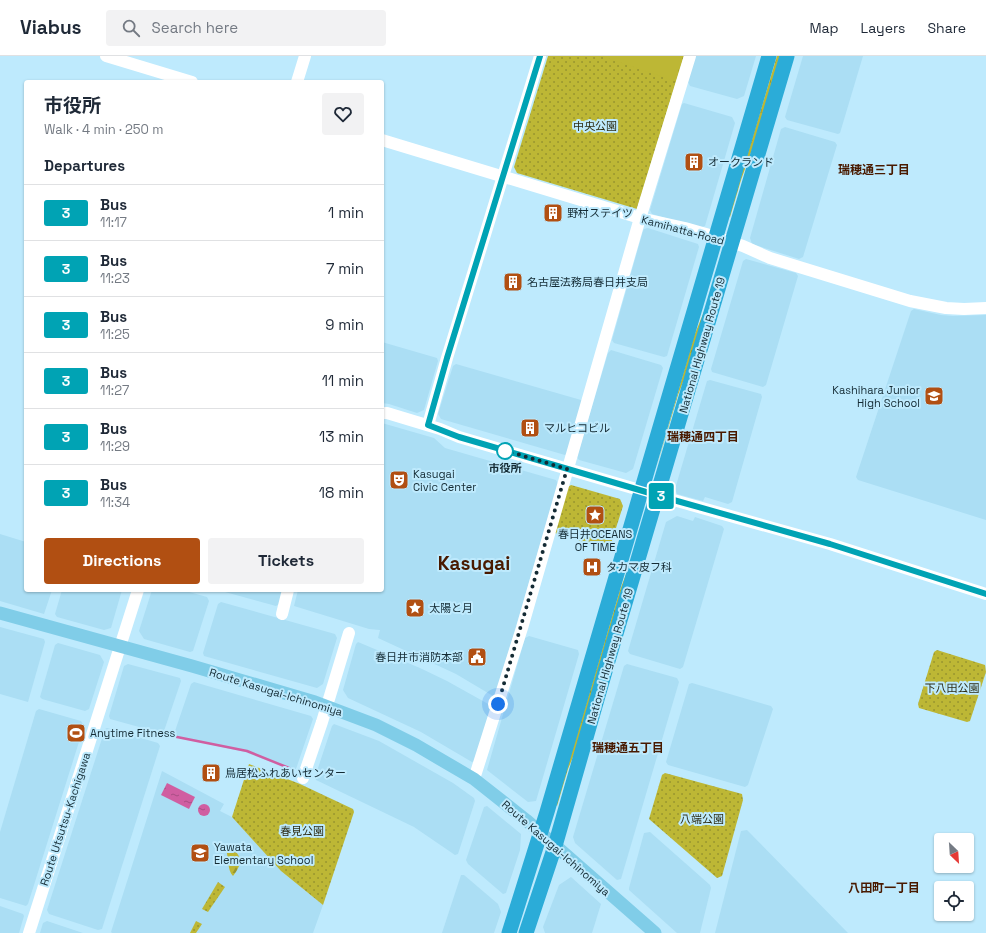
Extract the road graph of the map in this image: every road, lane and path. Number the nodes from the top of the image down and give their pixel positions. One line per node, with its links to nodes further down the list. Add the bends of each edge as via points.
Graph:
1 (106, 56): 7 (street)
2 (305, 56): 8 (street)
3 (540, 56): 10 (street)
4 (690, 56): 11 (street)
5 (770, 56): 12 (highway, National Highway Route 19)
6 (787, 56): 13 (highway, National Highway Route 19)
7 (185, 80)
8 (298, 80)
9 (384, 141): 10 (street, Kamihatta-Road)
10 (503, 176): 11 (street, Kamihatta-Road); 16 (street)
11 (640, 218): 12 (street, Kamihatta-Road); 17 (street)
12 (717, 238): 13 (street, Kamihatta-Road); 18 (highway, National Highway Route 19)
13 (732, 243): 14 (street, Kamihatta-Road, via 770,258 910,301 946,308); 19 (highway, National Highway Route 19)
14 (986, 308)
15 (384, 413): 16 (street)
16 (428, 425): 17 (street, via 459,437)
17 (567, 469): 18 (street); 29 (street, via 519,636)
18 (642, 491): 19 (street); 30 (highway, National Highway Route 19)
19 (657, 495): 22 (street, via 830,544); 31 (highway, National Highway Route 19)
20 (137, 592): 26 (street, Route Utsutsu-Kachigawa)
21 (288, 592): 24 (street)
22 (986, 594)
23 (0, 613): 26 (main road, Route Kasugai-Ichinomiya)
24 (282, 614)
25 (349, 633): 27 (street)
26 (120, 646): 27 (main road, Route Kasugai-Ichinomiya); 33 (street, Route Utsutsu-Kachigawa)
27 (327, 706): 28 (street); 29 (main road, Route Kasugai-Ichinomiya, via 376,725)
28 (303, 778)
29 (474, 779): 30 (main road, Route Kasugai-Ichinomiya)
30 (540, 833): 31 (main road, Route Kasugai-Ichinomiya); 34 (highway, National Highway Route 19)
31 (555, 846): 32 (highway, National Highway Route 19); 35 (main road, Route Kasugai-Ichinomiya)
32 (530, 930)
33 (29, 933)
34 (508, 933)
35 (655, 933)

